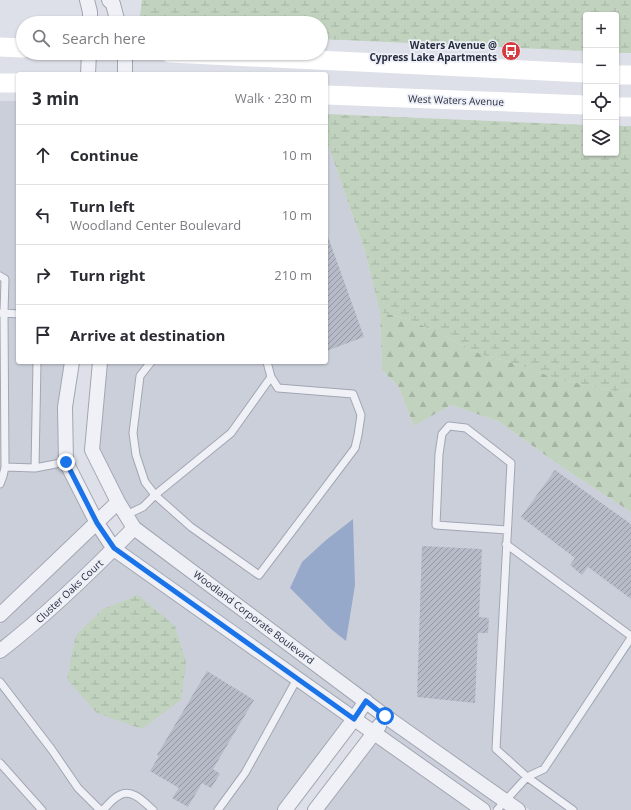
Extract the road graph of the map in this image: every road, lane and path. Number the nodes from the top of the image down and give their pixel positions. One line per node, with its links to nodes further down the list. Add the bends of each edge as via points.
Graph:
1 (87, 0): 3 (street)
2 (109, 0): 4 (street, via 113,4)
3 (90, 16)
4 (116, 16)
5 (0, 47): 6 (main road)
6 (16, 48)
7 (89, 60): 10 (street)
8 (125, 60): 11 (street)
9 (316, 60): 12 (main road)
10 (88, 72)
11 (125, 72)
12 (583, 73)
13 (619, 75): 14 (main road)
14 (631, 75)
15 (0, 83): 16 (main road)
16 (16, 83)
17 (328, 95): 18 (main road, West Waters Avenue)
18 (583, 105)
19 (619, 106): 20 (main road)
20 (631, 107)
21 (0, 276): 22 (lane, via 5,279)
22 (2, 313): 23 (lane); 31 (lane)
23 (16, 314)
24 (37, 364): 32 (lane)
25 (72, 364): 30 (street, via 65,408)
26 (100, 364): 35 (street, Woodland Corporate Boulevard, via 92,450)
27 (149, 364): 34 (lane, via 140,376 133,433 137,459 145,482)
28 (268, 364): 29 (lane)
29 (271, 376): 34 (lane, via 231,433); 34 (lane, via 278,388 354,394 361,415 355,448 259,575 191,528)
30 (66, 462): 32 (lane); 37 (street)
31 (4, 467): 32 (lane); 33 (lane)
32 (35, 468)
33 (0, 484)
34 (155, 495): 36 (lane, via 143,507)
35 (118, 502): 36 (street, Woodland Corporate Boulevard); 37 (street)
36 (126, 515): 38 (street, Woodland Corporate Boulevard)
37 (97, 523): 41 (street); 42 (street)
38 (134, 528): 41 (street, Cluster Oaks Court); 47 (street, Woodland Corporate Boulevard)
39 (507, 530): 39 (lane, via 511,464 466,428 449,426 442,434 439,454 436,525); 40 (lane)
40 (506, 544): 43 (lane); 52 (lane, via 496,749)
41 (114, 548): 44 (street, Cluster Oaks Court, via 29,629); 45 (street)
42 (0, 615)
43 (631, 637): 52 (lane, via 544,769)
44 (0, 651)
45 (297, 679): 49 (street); 57 (lane, via 245,773)
46 (0, 682): 55 (lane, via 78,788)
47 (366, 701): 48 (street, Woodland Corporate Boulevard); 49 (street)
48 (385, 716): 50 (street); 53 (street, Woodland Corporate Boulevard)
49 (354, 719): 50 (street); 58 (street)
50 (374, 733): 59 (street); 60 (street)
51 (0, 763): 54 (lane)
52 (527, 777): 53 (lane); 62 (lane)
53 (502, 806): 61 (street, Woodland Corporate Boulevard)
54 (42, 810)
55 (101, 810): 56 (lane, via 120,794 128,793)
56 (153, 810)
57 (218, 810)
58 (286, 810)
59 (315, 810)
60 (483, 810)
61 (518, 810)
62 (573, 810)

